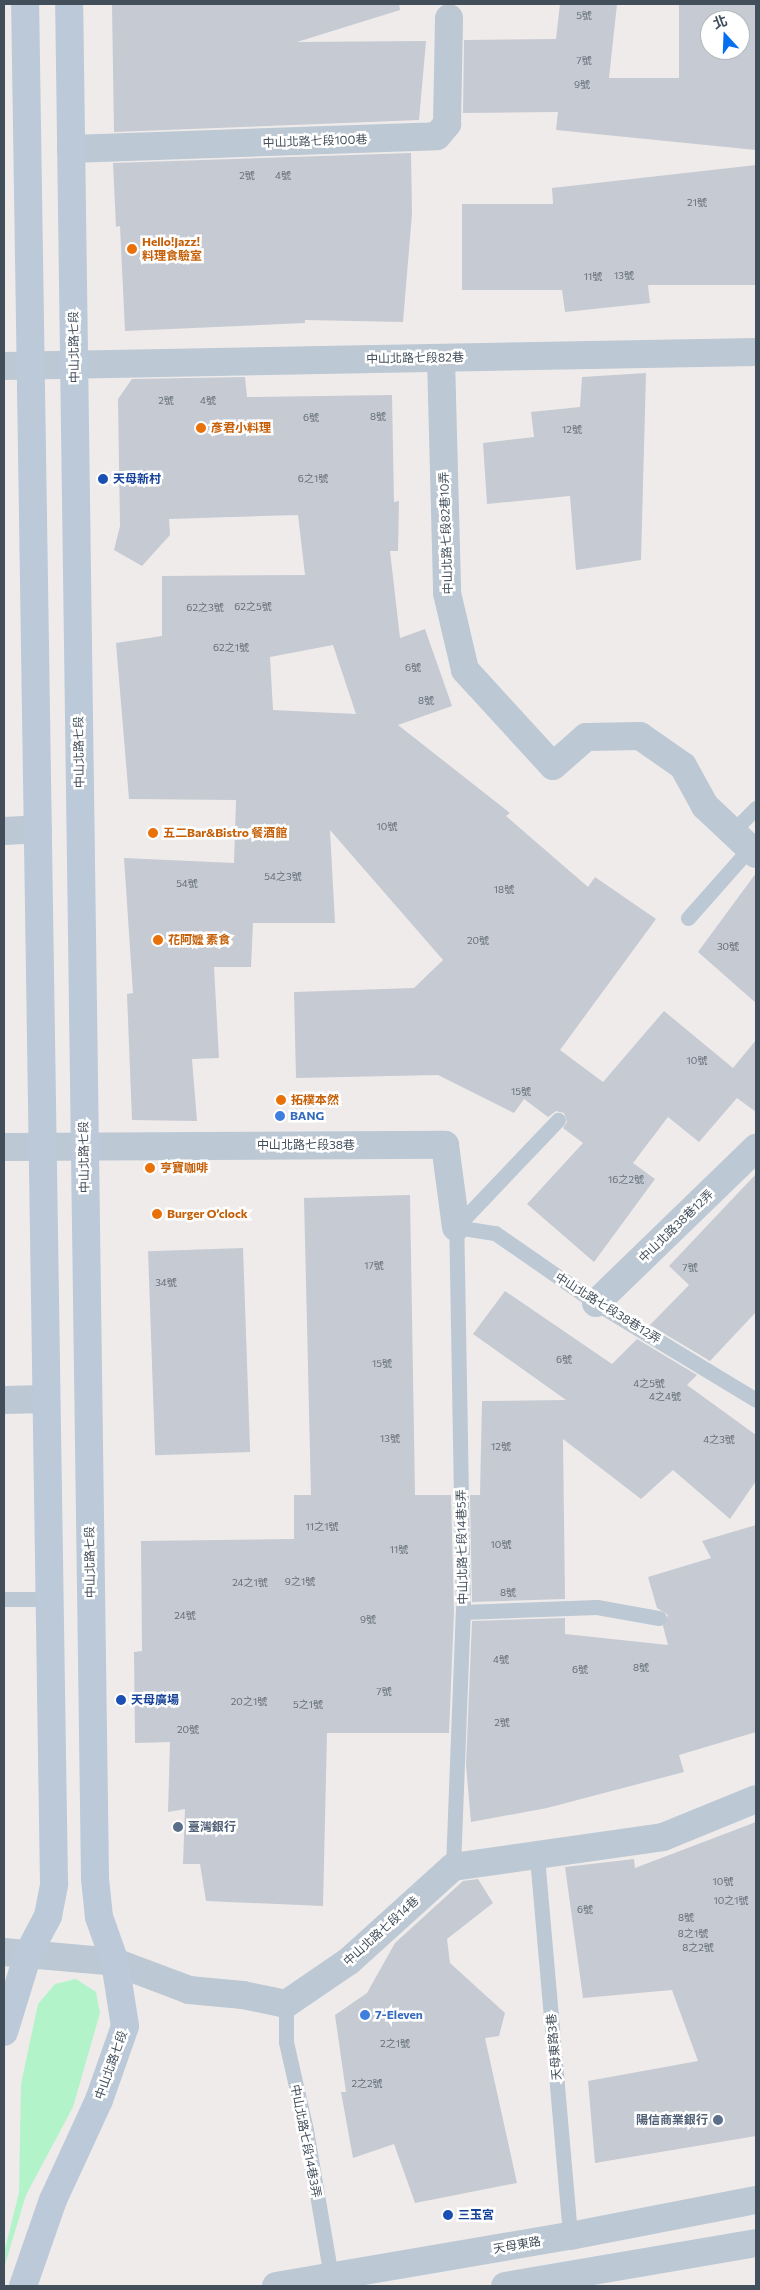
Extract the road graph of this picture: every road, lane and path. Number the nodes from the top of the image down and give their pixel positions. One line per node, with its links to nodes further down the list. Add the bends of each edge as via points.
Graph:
1 (25, 4): 9 (main road)
2 (70, 4): 4 (main road, 中山北路七段)
3 (449, 18): 4 (street, 中山北路七段100巷, via 447,124 437,136)
4 (71, 150): 7 (main road, 中山北路七段)
5 (756, 352): 6 (street, 中山北路七段82巷)
6 (441, 358): 7 (street, 中山北路七段82巷); 13 (street, 中山北路七段82巷10弄, via 447,593 465,670 552,766 586,737 640,736 683,766 705,806)
7 (75, 365): 9 (street, 中山北路七段82巷); 17 (main road, 中山北路七段)
8 (4, 366): 9 (street, 中山北路七段82巷)
9 (32, 366): 11 (main road)
10 (756, 808): 13 (lane)
11 (38, 829): 12 (street); 16 (main road)
12 (4, 831)
13 (747, 844): 14 (lane)
14 (688, 918)
15 (558, 1120): 20 (lane)
16 (42, 1146): 17 (street); 18 (street); 22 (main road)
17 (84, 1146): 20 (street, 中山北路七段38巷, via 445,1145); 33 (main road, 中山北路七段, via 95,1878 99,1917)
18 (4, 1147)
19 (756, 1148): 21 (street, 中山北路38巷12弄)
20 (456, 1227): 21 (lane, 中山北路七段38巷12弄, via 495,1233); 27 (lane, 中山北路七段14巷5弄)
21 (596, 1303): 24 (lane, 中山北路七段38巷12弄)
22 (46, 1399): 23 (street); 26 (main road)
23 (4, 1400)
24 (756, 1400)
25 (4, 1599): 26 (lane)
26 (49, 1599): 32 (main road, via 54,1884 48,1916)
27 (463, 1612): 28 (lane, via 597,1607); 31 (lane, 中山北路七段14巷5弄)
28 (659, 1618)
29 (756, 1799): 30 (street, via 663,1837)
30 (537, 1857): 31 (street); 37 (lane, 天母東路3巷)
31 (453, 1867): 34 (street, 中山北路七段14巷, via 349,1962)
32 (16, 1953): 33 (street); 35 (main road)
33 (116, 1962): 34 (street, via 189,1990 243,1995); 40 (main road, 中山北路七段, via 125,2026 99,2100 53,2200)
34 (286, 2004): 39 (lane, 中山北路七段14巷3弄, via 286,2042 306,2130)
35 (4, 2032)
36 (756, 2200): 37 (street, 天母東路)
37 (570, 2236): 39 (street, 天母東路)
38 (756, 2242): 42 (street)
39 (331, 2277): 41 (street, 天母東路)
40 (23, 2286)
41 (276, 2286)
42 (505, 2286)

